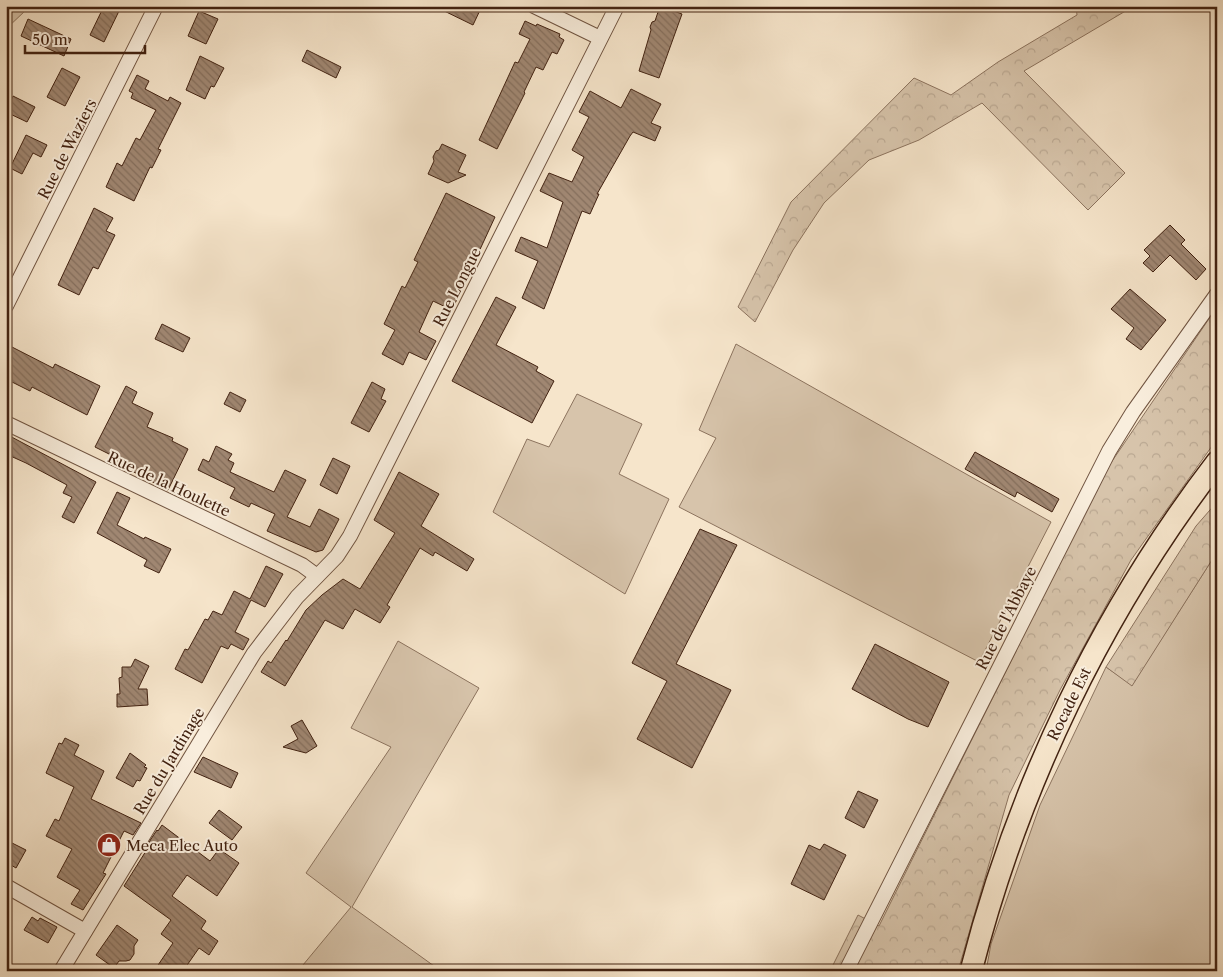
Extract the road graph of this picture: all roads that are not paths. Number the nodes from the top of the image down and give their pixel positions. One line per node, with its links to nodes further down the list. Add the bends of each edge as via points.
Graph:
1 (156, 6): 6 (street, Rue de Waziers)
2 (534, 6): 4 (street)
3 (616, 6): 4 (street, Rue Longue)
4 (600, 38): 9 (street, Rue Longue, via 350,536 337,556)
5 (1217, 294): 13 (street, Rue de l'Abbaye, via 1109,451)
6 (6, 306)
7 (6, 423): 9 (street, Rue de la Houlette, via 302,565)
8 (1217, 462): 14 (main road, Rocade Est, via 1141,571 1079,681 1021,814 997,881)
9 (317, 576): 11 (street, Rue du Jardinage, via 254,653)
10 (6, 886): 11 (street)
11 (85, 931): 12 (street, Rue du Jardinage)
12 (61, 971)
13 (846, 971)
14 (971, 971)

